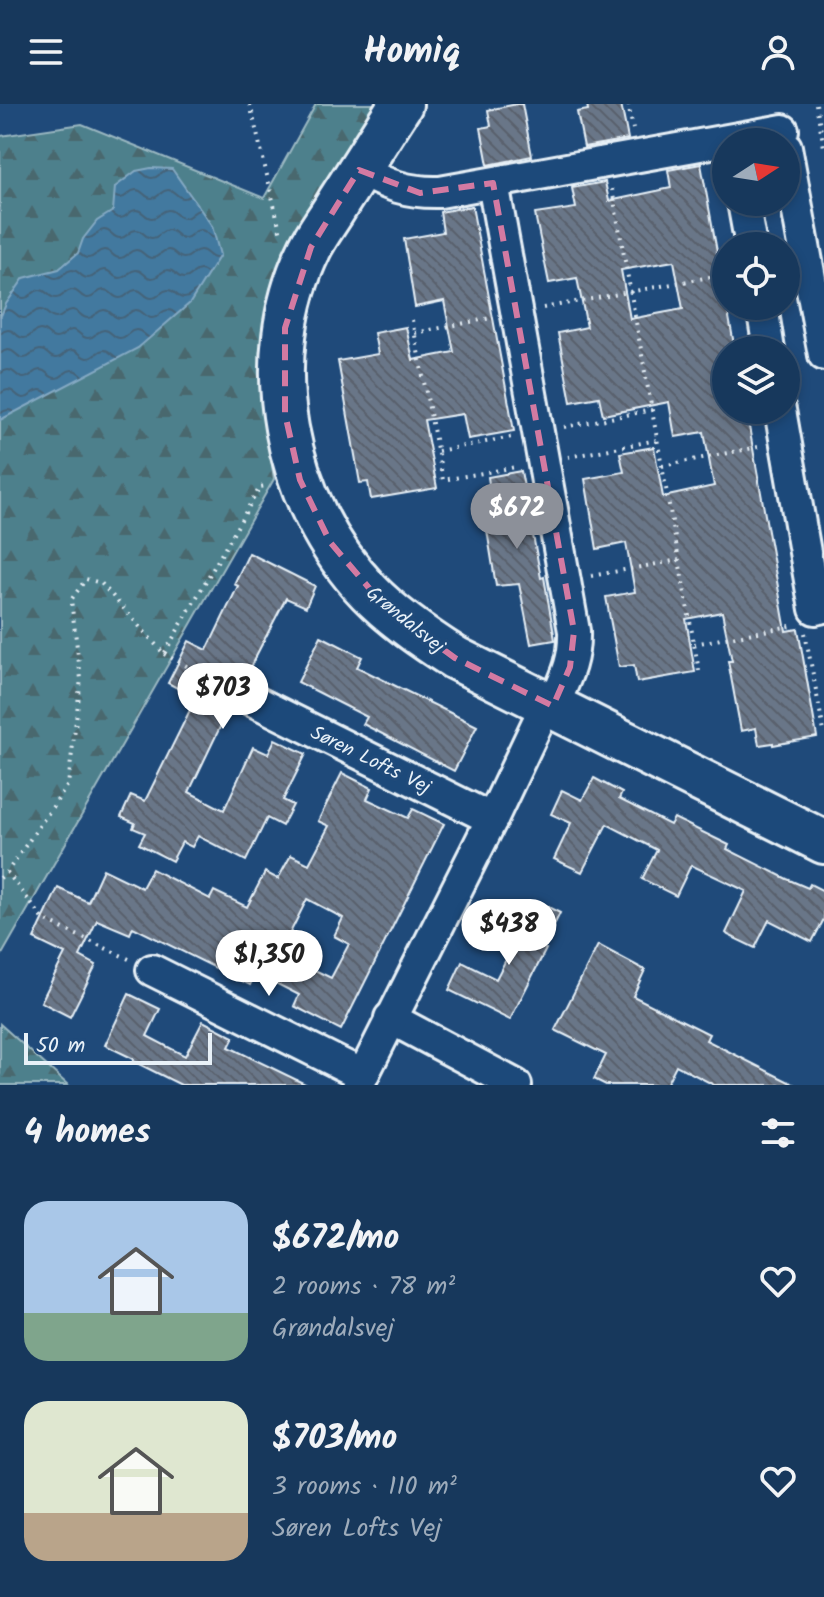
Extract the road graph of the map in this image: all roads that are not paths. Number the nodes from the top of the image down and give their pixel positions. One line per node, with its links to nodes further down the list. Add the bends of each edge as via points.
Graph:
1 (401, 104): 3 (street, Grøndalsvej)
2 (712, 145): 4 (street)
3 (359, 170): 4 (street, via 420,193); 10 (street, Grøndalsvej, via 311,247 291,300 282,356 285,414 300,480 330,542 386,608 455,658)
4 (493, 183): 10 (street, via 574,631 570,667)
5 (799, 216): 6 (street)
6 (824, 355)
7 (782, 424): 8 (street, via 815,609)
8 (824, 607)
9 (250, 699): 11 (street, Søren Lofts Vej)
10 (550, 705): 11 (street); 12 (street, Grøndalsvej)
11 (492, 819): 14 (street)
12 (824, 842)
13 (152, 970): 15 (street)
14 (390, 1018): 15 (street); 16 (street)
15 (361, 1080)
16 (516, 1085)

